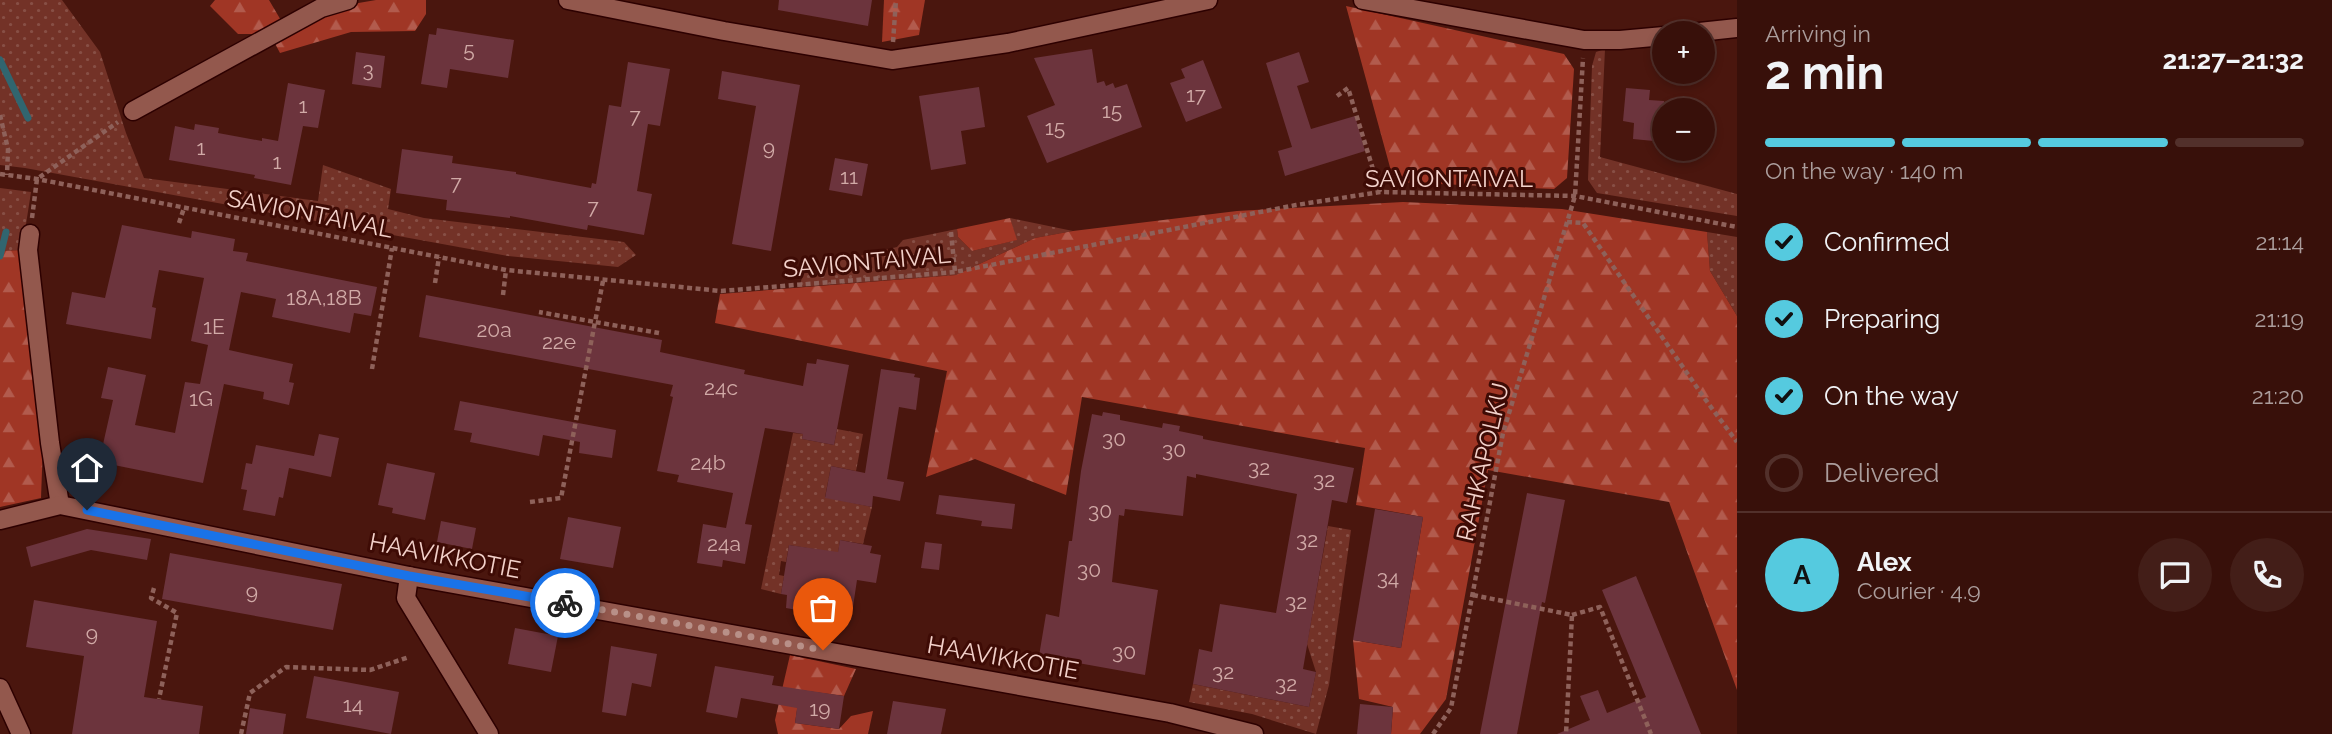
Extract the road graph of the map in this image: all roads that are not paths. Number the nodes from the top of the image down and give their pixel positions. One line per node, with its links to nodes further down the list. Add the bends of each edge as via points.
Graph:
1 (348, 0): 8 (street, via 321,8)
2 (568, 0): 3 (street, via 892,60 1009,43)
3 (1208, 0)
4 (1363, 0): 7 (street, via 1584,40)
5 (1737, 27): 6 (street)
6 (1715, 30)
7 (1652, 37)
8 (133, 111)
9 (30, 234): 10 (street, via 28,250)
10 (60, 505): 11 (street, HAAVIKKOTIE); 12 (street, HAAVIKKOTIE)
11 (0, 520)
12 (409, 576): 15 (street, via 406,598); 16 (street, HAAVIKKOTIE, via 1170,713)
13 (0, 688): 14 (street)
14 (21, 734)
15 (489, 734)
16 (1254, 734)

